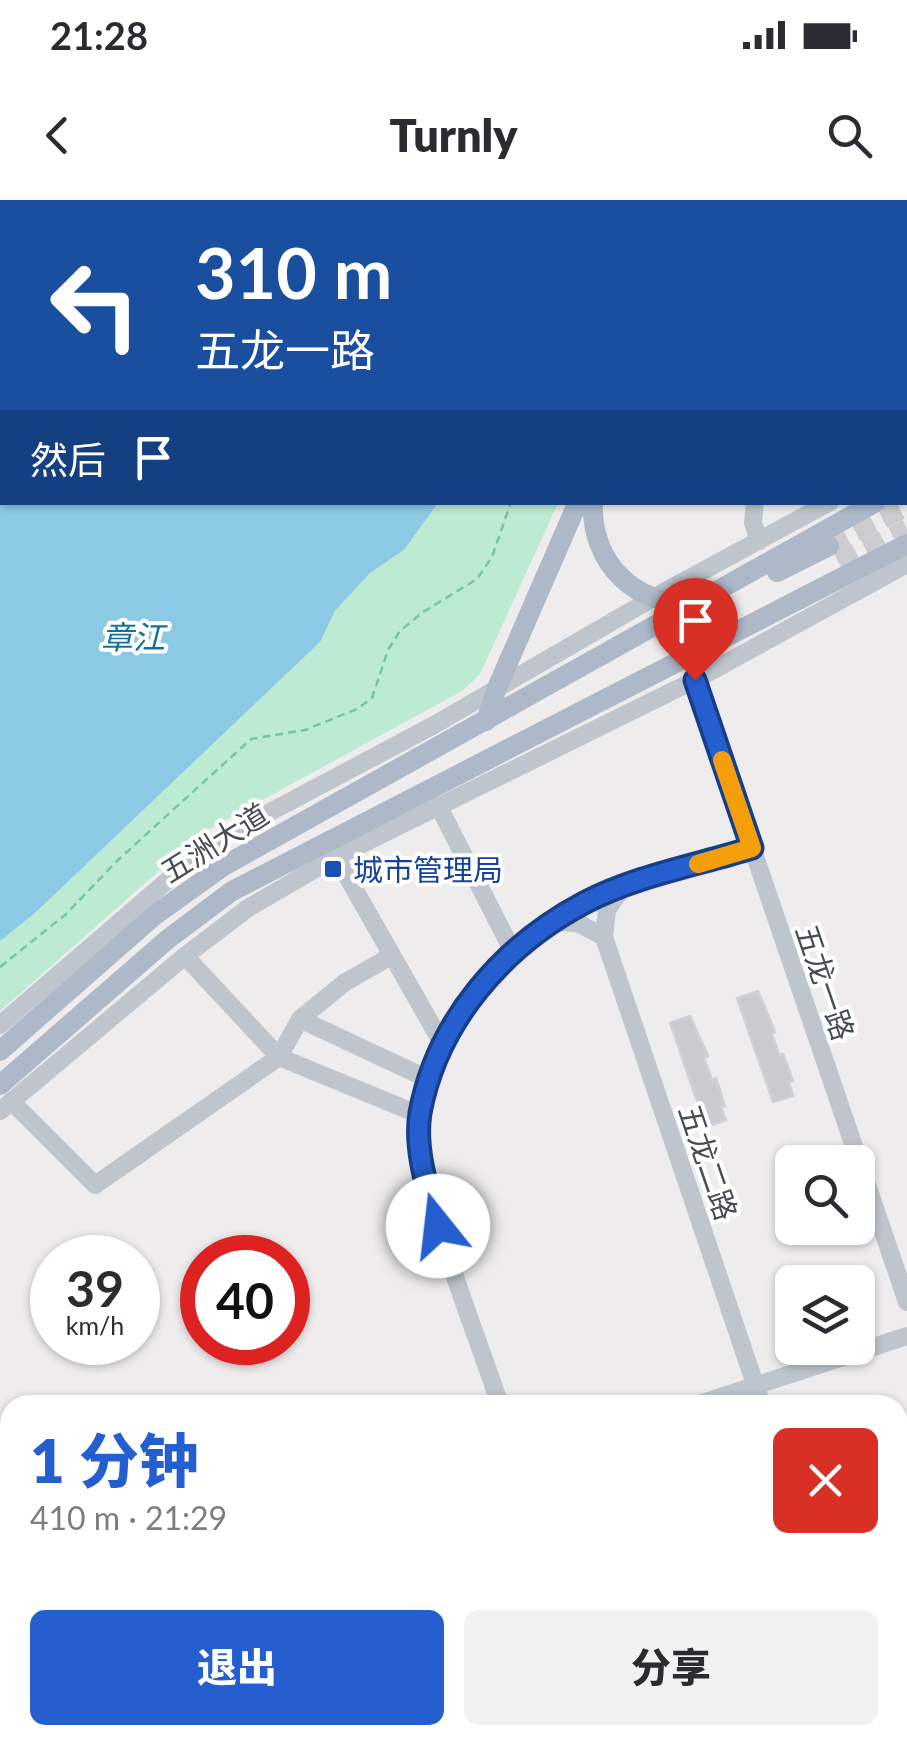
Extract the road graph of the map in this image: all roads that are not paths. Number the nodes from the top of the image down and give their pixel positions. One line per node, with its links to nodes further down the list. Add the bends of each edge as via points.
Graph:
1 (577, 505): 12 (main road)
2 (592, 505): 9 (main road, via 594,531 609,565)
3 (755, 505): 6 (street)
4 (825, 505): 6 (street)
5 (871, 505): 10 (main road)
6 (759, 541): 9 (street)
7 (907, 544): 14 (main road)
8 (907, 564): 11 (street)
9 (653, 598): 10 (main road); 12 (street)
10 (699, 602): 13 (main road)
11 (695, 680): 15 (street); 16 (street, 五龙一路)
12 (497, 688): 13 (main road); 25 (street, via 210,844)
13 (486, 721): 14 (main road, via 834,554); 27 (main road, 五洲大道, via 222,867 155,915)
14 (486, 758): 30 (main road, 五洲大道, via 232,890 168,939)
15 (438, 805): 17 (street); 21 (street)
16 (752, 848): 18 (street); 32 (street, 五龙一路)
17 (336, 857): 22 (street, via 248,908); 23 (street)
18 (623, 887): 19 (street); 20 (street, via 607,910)
19 (553, 922): 20 (street, via 578,923); 21 (street)
20 (604, 937): 34 (street, 五龙二路)
21 (512, 950): 26 (street)
22 (185, 956): 28 (street); 30 (street)
23 (391, 956): 24 (street); 26 (street)
24 (300, 1019): 28 (street); 29 (street)
25 (0, 1025)
26 (442, 1042): 29 (street)
27 (0, 1050)
28 (279, 1058): 30 (street, via 95,1185); 31 (street)
29 (430, 1080): 31 (street)
30 (4, 1099)
31 (420, 1116): 35 (street, via 423,1173)
32 (907, 1302)
33 (907, 1336): 34 (street)
34 (755, 1386): 36 (street); 37 (street, 五龙二路)
35 (496, 1395)
36 (727, 1395)
37 (758, 1395)

